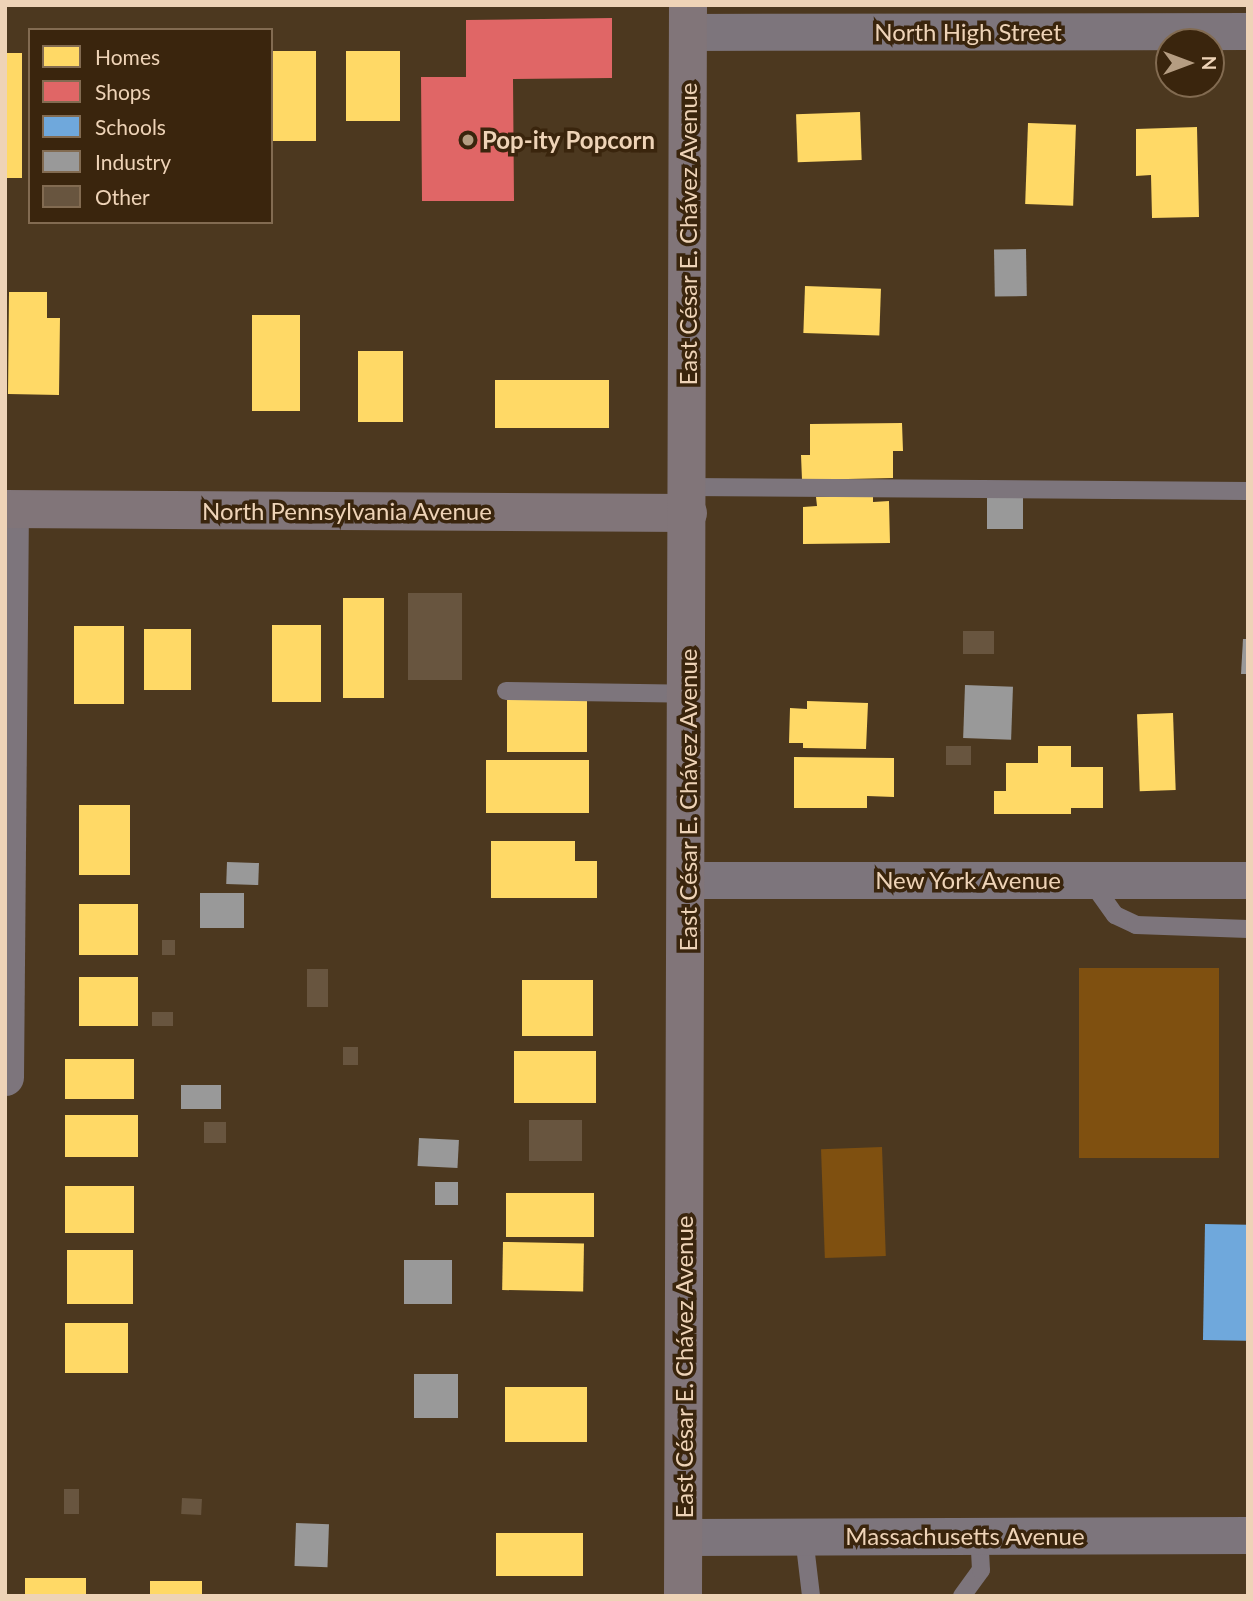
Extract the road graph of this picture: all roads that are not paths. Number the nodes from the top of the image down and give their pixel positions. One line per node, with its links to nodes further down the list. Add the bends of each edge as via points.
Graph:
1 (688, 19): 2 (street, North High Street); 4 (street, East César E. Chávez Avenue)
2 (1248, 31)
3 (1248, 491): 4 (lane)
4 (688, 500): 5 (street, North Pennsylvania Avenue); 7 (street, East César E. Chávez Avenue)
5 (8, 509): 8 (street)
6 (506, 691): 7 (lane)
7 (688, 694): 9 (street, East César E. Chávez Avenue)
8 (7, 807): 13 (street)
9 (688, 880): 10 (street, New York Avenue); 16 (street, East César E. Chávez Avenue)
10 (1090, 880): 11 (street, New York Avenue); 12 (lane, via 1115,915 1136,925)
11 (1248, 880)
12 (1248, 929)
13 (5, 1077)
14 (1248, 1535): 15 (street, Massachusetts Avenue)
15 (979, 1536): 17 (street, Massachusetts Avenue); 18 (lane, via 981,1570)
16 (683, 1537): 17 (street, Massachusetts Avenue); 19 (street, East César E. Chávez Avenue)
17 (804, 1537): 20 (lane)
18 (973, 1592)
19 (683, 1596)
20 (811, 1596)

